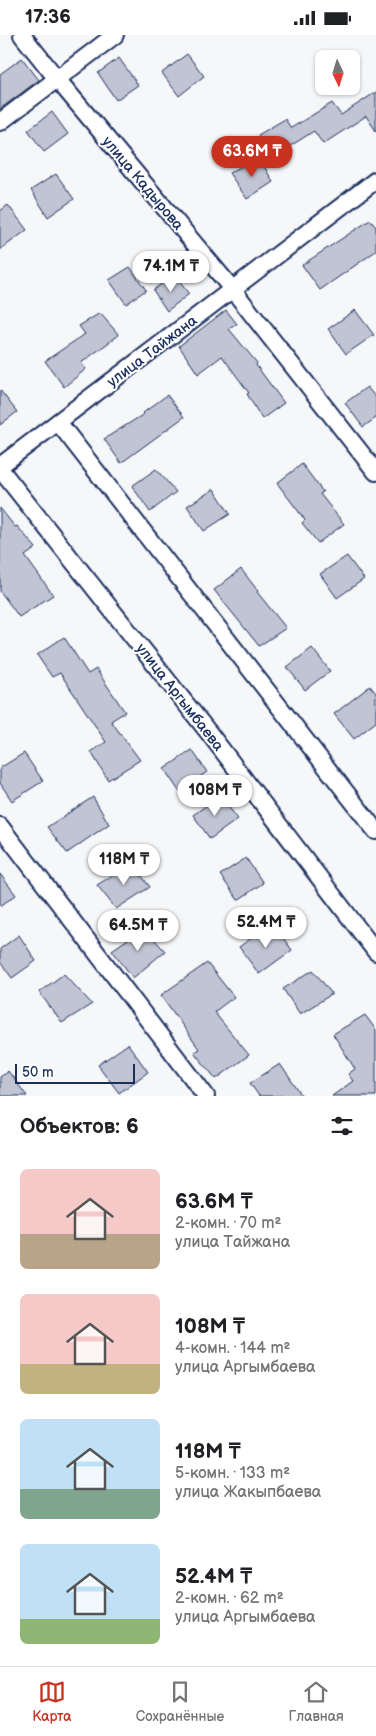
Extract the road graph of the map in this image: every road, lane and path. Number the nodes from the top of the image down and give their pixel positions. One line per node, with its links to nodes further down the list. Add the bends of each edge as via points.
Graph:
1 (22, 35): 3 (street, улица Кадырова)
2 (116, 35): 3 (street)
3 (57, 79): 4 (street); 6 (street, улица Кадырова)
4 (0, 122)
5 (376, 180): 6 (street, улица Тайжана)
6 (233, 290): 7 (street, улица Тайжана); 9 (street, улица Кадырова)
7 (58, 422): 8 (street, улица Тайжана); 11 (street)
8 (0, 468): 12 (street, улица Аргымбаева)
9 (376, 473)
10 (0, 826): 13 (street)
11 (376, 831)
12 (376, 951)
13 (206, 1096)

